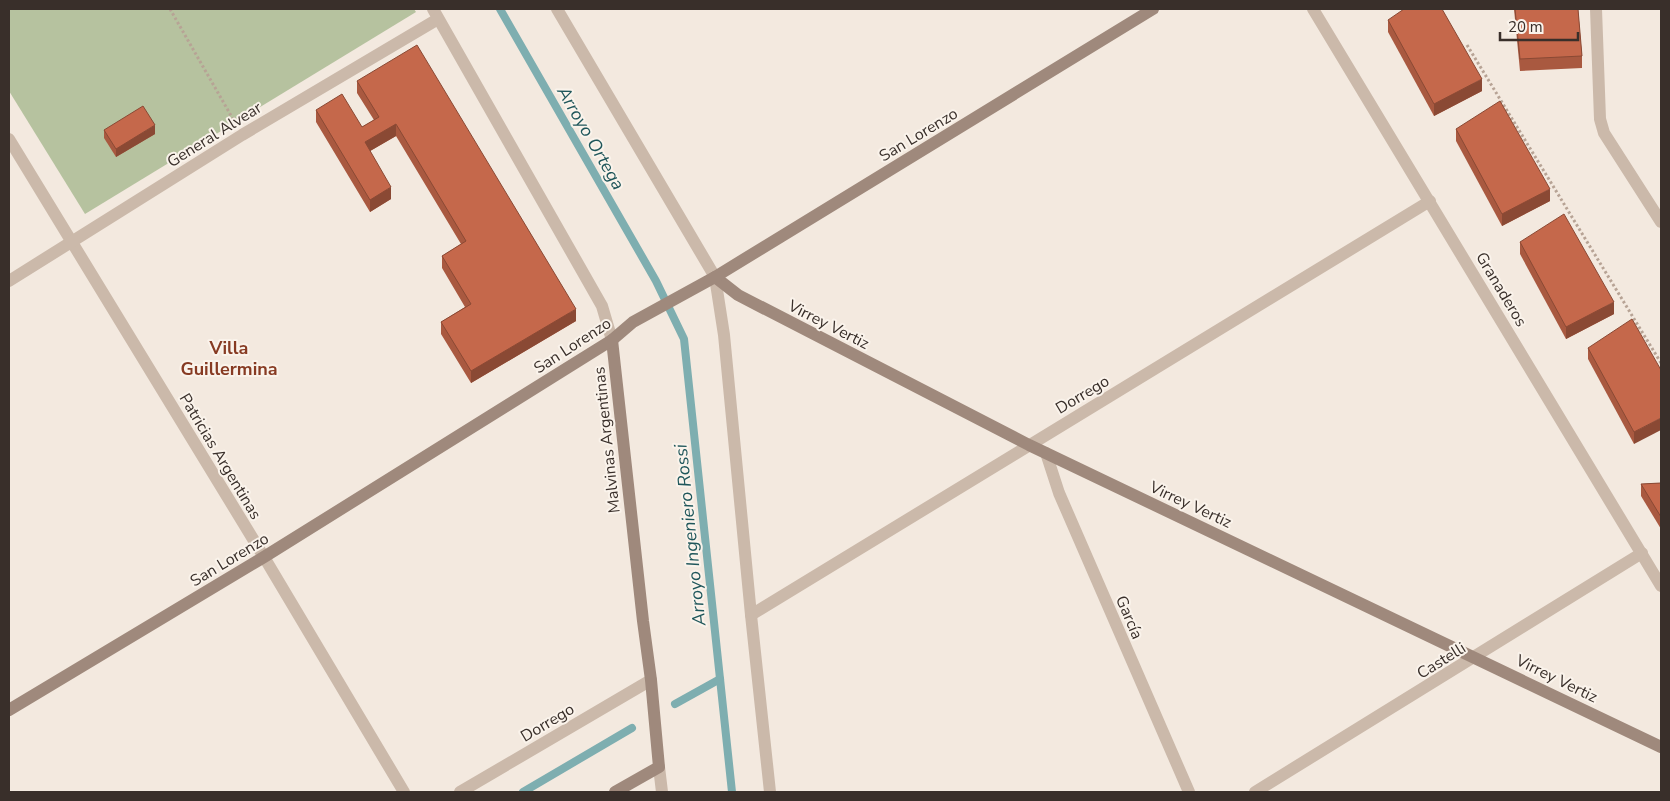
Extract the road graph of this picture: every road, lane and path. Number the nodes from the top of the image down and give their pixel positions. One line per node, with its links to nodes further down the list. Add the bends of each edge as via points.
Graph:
1 (170, 9): 8 (path)
2 (557, 9): 13 (street)
3 (1153, 9): 13 (street, San Lorenzo)
4 (1313, 9): 10 (street, Granaderos)
5 (1596, 9): 11 (street, via 1600,119 1604,133)
6 (436, 14): 8 (street, General Alvear); 15 (street, Malvinas Argentinas, via 602,306)
7 (1467, 45): 16 (path)
8 (242, 135): 12 (street, General Alvear)
9 (9, 139): 12 (street, Patricias Argentinas)
10 (1430, 201): 17 (street, Dorrego); 19 (street, Granaderos)
11 (1661, 222)
12 (71, 243): 14 (street, General Alvear); 20 (street, Patricias Argentinas)
13 (714, 277): 15 (street, San Lorenzo, via 633,322); 17 (street, Virrey Vertiz, via 738,296); 22 (street, via 724,335)
14 (9, 281)
15 (612, 340): 20 (street, San Lorenzo); 24 (street, Malvinas Argentinas)
16 (1661, 363)
17 (1029, 445): 18 (street, Virrey Vertiz); 22 (street, Dorrego)
18 (1046, 452): 23 (street, Virrey Vertiz); 33 (street, García, via 1059,493)
19 (1642, 553): 21 (street, Granaderos); 23 (street, Castelli)
20 (264, 557): 25 (street, San Lorenzo); 28 (street, Patricias Argentinas)
21 (1661, 586)
22 (750, 615): 32 (street)
23 (1476, 657): 26 (street, Virrey Vertiz); 34 (street, Castelli)
24 (651, 680): 27 (street, Malvinas Argentinas); 29 (street, Dorrego)
25 (9, 710)
26 (1661, 747)
27 (659, 767): 30 (street); 31 (street, Malvinas Argentinas)
28 (404, 792)
29 (460, 792)
30 (615, 792)
31 (662, 792)
32 (770, 792)
33 (1188, 792)
34 (1255, 792)

